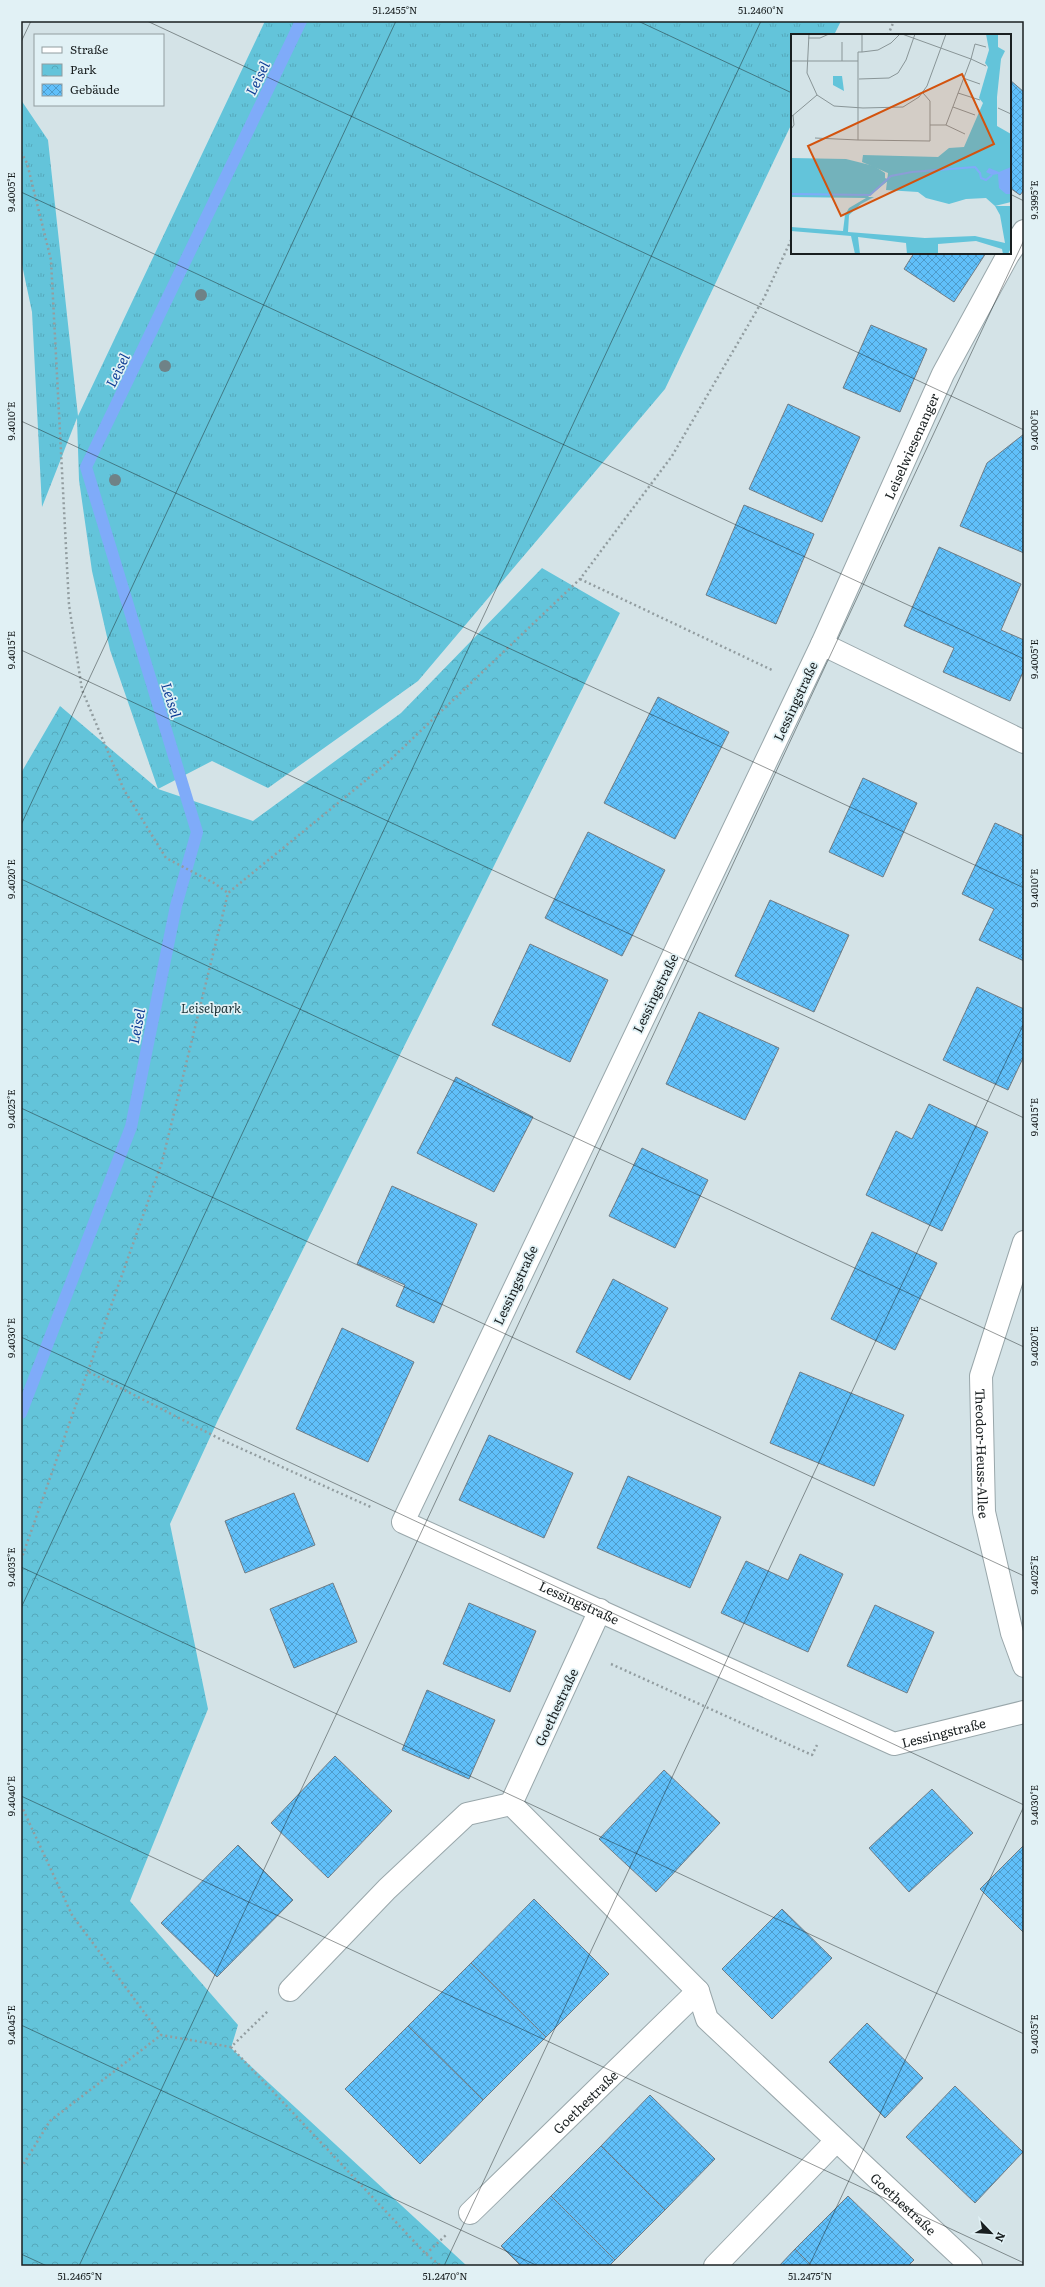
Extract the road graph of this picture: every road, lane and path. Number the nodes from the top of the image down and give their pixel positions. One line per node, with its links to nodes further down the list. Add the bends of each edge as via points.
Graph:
1 (894, 21): 2 (path)
2 (888, 34)
3 (21, 152): 12 (path, via 27,163 51,260 69,605 82,690 124,790 166,858)
4 (1024, 231): 6 (street, Leiselwiesenanger)
5 (791, 240): 8 (path, via 764,298 672,456)
6 (1011, 250)
7 (1009, 254): 9 (street, Leiselwiesenanger, via 943,374)
8 (580, 579): 10 (path); 12 (path, via 387,763)
9 (822, 644): 10 (street, Lessingstraße); 11 (street)
10 (804, 685): 15 (street, Lessingstraße)
11 (1024, 742)
12 (228, 893): 14 (path, via 162,1162)
13 (1024, 1242): 19 (street, Theodor-Heuss-Allee, via 981,1376 984,1512 1012,1633)
14 (89, 1372): 15 (path, via 222,1440); 16 (path)
15 (403, 1522): 17 (street, Lessingstraße)
16 (21, 1560)
17 (600, 1610): 18 (street, Goethestraße); 21 (street, Lessingstraße)
18 (582, 1651): 21 (path, via 812,1755); 22 (street, Goethestraße)
19 (1024, 1666)
20 (1024, 1712): 21 (street, Lessingstraße, via 894,1744)
21 (830, 1715)
22 (511, 1804): 24 (street, via 467,1814 387,1889); 25 (street, Goethestraße)
23 (21, 1806): 26 (path, via 72,1915)
24 (290, 1990): 27 (path)
25 (698, 1991): 28 (street, Goethestraße, via 707,2019); 30 (street, Goethestraße)
26 (162, 2035): 27 (path); 29 (path, via 50,2121)
27 (231, 2048): 31 (path)
28 (836, 2141): 32 (street); 33 (street, Goethestraße)
29 (21, 2168)
30 (470, 2213)
31 (441, 2266)
32 (715, 2266)
33 (971, 2266)

